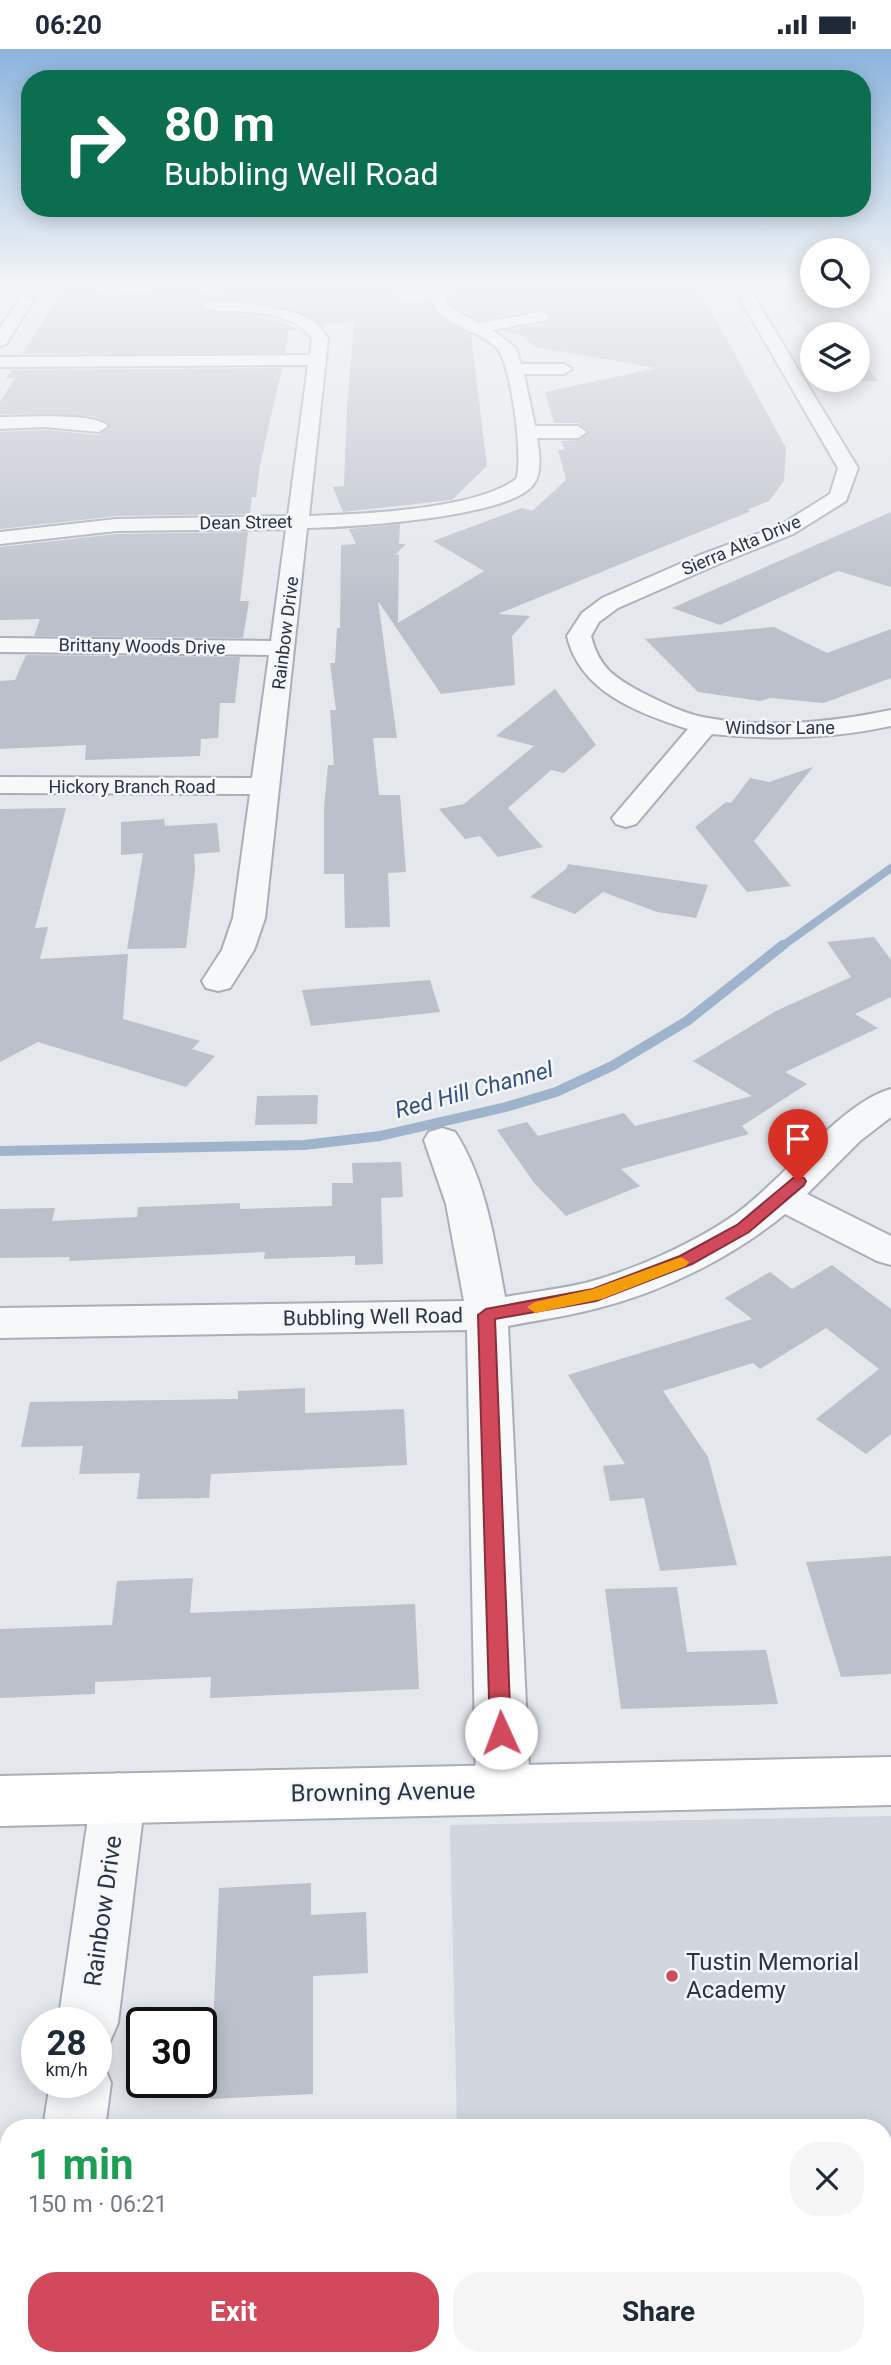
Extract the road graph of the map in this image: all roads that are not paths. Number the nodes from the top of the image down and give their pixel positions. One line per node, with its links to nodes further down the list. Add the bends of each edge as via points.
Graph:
1 (314, 393): 8 (street, Rainbow Drive)
2 (519, 393): 6 (street, Dean Street)
3 (803, 393): 13 (street, Sierra Alta Drive, via 848,468 839,497 786,530 610,603 590,618 579,636 585,659 612,686 665,714)
4 (0, 423): 5 (street)
5 (99, 426)
6 (527, 432): 7 (street); 8 (street, Dean Street, via 531,470 525,482 490,499 415,515)
7 (578, 432)
8 (298, 522): 9 (street, Dean Street, via 117,525); 11 (street, Rainbow Drive)
9 (0, 538)
10 (0, 645): 11 (street, Brittany Woods Drive)
11 (284, 647): 15 (street, Rainbow Drive)
12 (891, 718): 13 (street, Windsor Lane, via 818,730)
13 (705, 726): 16 (street, Windsor Lane)
14 (0, 785): 15 (street, Hickory Branch Road)
15 (265, 786): 17 (street, Rainbow Drive, via 250,918 238,950)
16 (626, 818)
17 (218, 981)
18 (891, 1100): 20 (street, Bubbling Well Road, via 847,1133)
19 (442, 1140): 22 (street, via 460,1178 475,1238)
20 (782, 1197): 21 (street); 22 (street, Bubbling Well Road, via 743,1228 686,1260 596,1295)
21 (891, 1252)
22 (486, 1315): 23 (street, Bubbling Well Road); 25 (street)
23 (0, 1323)
24 (891, 1781): 25 (street, Browning Avenue)
25 (503, 1789): 26 (street, Browning Avenue)
26 (118, 1798): 27 (street, Browning Avenue); 28 (street, Rainbow Drive)
27 (0, 1801)
28 (90, 2007)
29 (78, 2098): 30 (street)
30 (75, 2119)

